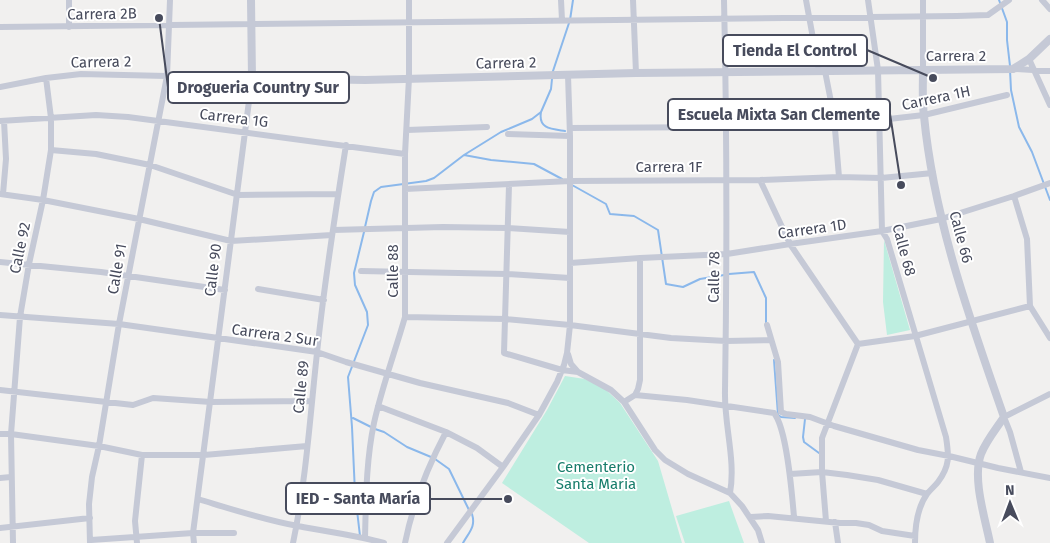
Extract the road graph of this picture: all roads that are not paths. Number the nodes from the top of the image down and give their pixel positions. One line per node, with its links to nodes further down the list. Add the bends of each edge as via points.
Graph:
1 (69, 0): 24 (street)
2 (170, 0): 22 (street, Calle 91)
3 (251, 0): 21 (street, Calle 90)
4 (409, 0): 20 (street, Calle 88)
5 (561, 0): 18 (street)
6 (633, 0): 19 (street)
7 (724, 0): 17 (street, Calle 78)
8 (806, 0): 15 (street)
9 (868, 0): 16 (street, Calle 68)
10 (923, 0): 14 (street, Calle 66)
11 (1042, 0): 13 (street)
12 (1007, 2): 14 (street, Carrera 2B, via 988,15)
13 (1050, 8)
14 (924, 15): 16 (street, Carrera 2B); 29 (street, Calle 66)
15 (809, 18): 16 (street, Carrera 2B); 17 (street, Carrera 2B); 30 (street)
16 (871, 18): 28 (street, Calle 68)
17 (724, 19): 19 (street, Carrera 2B); 33 (street, Calle 78)
18 (563, 20): 19 (street, Carrera 2B); 20 (street, Carrera 2B)
19 (634, 20): 34 (street)
20 (409, 23): 21 (street, Carrera 2B); 39 (street, Calle 88)
21 (251, 24): 22 (street, Carrera 2B); 38 (street, Calle 90)
22 (169, 26): 24 (street, Carrera 2B); 36 (street, Calle 91)
23 (0, 27): 24 (street, Carrera 2B)
24 (69, 27)
25 (1050, 39): 26 (street)
26 (1032, 56): 27 (street); 31 (street)
27 (1012, 69): 29 (street, Carrera 2); 31 (street, Carrera 2)
28 (878, 70): 29 (street, Carrera 2); 30 (street, Carrera 2); 47 (street, Calle 68)
29 (923, 70): 43 (street, Calle 66)
30 (822, 71): 33 (street, Carrera 2); 44 (street)
31 (1036, 71): 32 (street, Carrera 2); 42 (street)
32 (1050, 71)
33 (725, 72): 34 (street, Carrera 2); 50 (street, Calle 78)
34 (636, 73): 35 (street, Carrera 2)
35 (568, 75): 39 (street, Carrera 2); 51 (street)
36 (167, 76): 37 (street, Carrera 2, via 81,74); 38 (street, Carrera 2); 46 (street, Calle 91)
37 (46, 78): 40 (street, Carrera 2); 45 (street, Calle 92)
38 (252, 78): 39 (street, Carrera 2); 53 (street, Calle 90)
39 (409, 78): 52 (street, Calle 88)
40 (0, 87)
41 (1008, 95): 43 (street, Carrera 1H)
42 (1050, 105)
43 (924, 115): 47 (street, Carrera 1H); 60 (street, Calle 66)
44 (834, 117): 47 (street, Carrera 1H); 50 (street, Carrera 1H); 61 (street)
45 (51, 118): 46 (street, Carrera 1G, via 96,115); 48 (street, Carrera 1G); 57 (street, Calle 92)
46 (159, 120): 53 (street, Carrera 1G); 59 (street, Calle 91)
47 (880, 120): 62 (street, Calle 68)
48 (2, 121): 69 (street, via 6,159)
49 (487, 127): 52 (street)
50 (727, 127): 51 (street, Carrera 1H); 63 (street, Calle 78)
51 (570, 128): 55 (street)
52 (407, 130): 58 (street, Calle 88)
53 (246, 132): 56 (street, Carrera 1G); 71 (street, Calle 90)
54 (508, 134): 55 (street)
55 (570, 136): 65 (street)
56 (346, 145): 58 (street, Carrera 1G); 70 (street, Calle 89)
57 (52, 150): 59 (street, via 96,154); 73 (street, Calle 92)
58 (405, 154): 66 (street, Calle 88)
59 (150, 166): 71 (street); 74 (street, Calle 91)
60 (933, 173): 62 (street, Carrera 1F); 75 (street, Calle 66)
61 (839, 177): 62 (street, Carrera 1F); 64 (street, Carrera 1F)
62 (881, 178): 78 (street, Calle 68)
63 (726, 180): 64 (street, Carrera 1F); 65 (street, Carrera 1F); 83 (street, Calle 78)
64 (760, 180): 82 (street)
65 (570, 181): 67 (street, Carrera 1F); 79 (street)
66 (405, 185): 67 (street, Carrera 1F); 76 (street, Calle 88)
67 (508, 185): 77 (street)
68 (1046, 185): 72 (street, Carrera 1D)
69 (1, 194): 73 (street)
70 (338, 194): 71 (street); 80 (street, Calle 89)
71 (238, 195): 81 (street, Calle 90)
72 (1014, 196): 75 (street, Carrera 1D); 96 (street, via 1027,239)
73 (43, 200): 74 (street); 87 (street, Calle 92)
74 (139, 219): 81 (street); 91 (street, Calle 91)
75 (941, 219): 78 (street, Carrera 1D); 101 (street, Calle 66)
76 (406, 228): 77 (street); 80 (street); 89 (street, Calle 88)
77 (507, 228): 79 (street); 90 (street)
78 (882, 231): 82 (street, Carrera 1D); 106 (street, Calle 68)
79 (570, 232): 86 (street)
80 (332, 233): 81 (street); 95 (street, Calle 89)
81 (231, 241): 94 (street, Calle 90)
82 (790, 244): 83 (street, Carrera 1D); 111 (street)
83 (727, 254): 84 (street, Carrera 1D); 109 (street, Calle 78)
84 (640, 258): 86 (street, Carrera 1D); 105 (street)
85 (0, 262): 87 (street)
86 (570, 263): 92 (street)
87 (29, 264): 91 (street); 98 (street, Calle 92)
88 (361, 271): 89 (street)
89 (406, 273): 90 (street); 99 (street, Calle 88)
90 (507, 274): 92 (street); 100 (street)
91 (128, 276): 94 (street); 102 (street, Calle 91)
92 (570, 278): 103 (street)
93 (258, 289): 95 (street)
94 (225, 290): 108 (street, Calle 90)
95 (324, 300): 112 (street, Calle 89)
96 (1030, 306): 101 (street); 107 (street)
97 (0, 315): 98 (street, Carrera 2 Sur)
98 (20, 317): 102 (street, Carrera 2 Sur); 118 (street, Calle 92)
99 (406, 317): 100 (street); 116 (street, Calle 88)
100 (506, 319): 103 (street); 114 (street, via 504,353)
101 (971, 322): 106 (street); 129 (street, Calle 66)
102 (119, 324): 108 (street, Carrera 2 Sur); 122 (street, Calle 91)
103 (570, 324): 105 (street); 113 (street)
104 (768, 325): 110 (street)
105 (641, 335): 109 (street); 120 (street, via 640,380)
106 (915, 336): 111 (street); 138 (street, Calle 68)
107 (1050, 338)
108 (218, 339): 112 (street, Carrera 2 Sur); 123 (street, Calle 90)
109 (726, 340): 110 (street); 126 (street, Calle 78)
110 (769, 340): 127 (street, via 778,362)
111 (858, 344): 130 (street)
112 (317, 352): 116 (street, Carrera 2 Sur); 121 (street, Calle 89)
113 (568, 353): 114 (street); 115 (street)
114 (562, 370): 115 (street); 128 (street)
115 (578, 372): 124 (street, via 611,390)
116 (388, 374): 125 (street, Calle 88); 128 (street, Carrera 2 Sur, via 477,394)
117 (0, 390): 118 (street)
118 (15, 391): 122 (street); 133 (street, Calle 92)
119 (1050, 394): 129 (street)
120 (635, 395): 124 (street); 126 (street)
121 (312, 401): 123 (street); 135 (street, Calle 89)
122 (106, 402): 123 (street, via 133,405 153,398); 134 (street, Calle 91)
123 (210, 402): 137 (street, Calle 90)
124 (624, 402): 147 (street, via 665,460)
125 (378, 406): 131 (street); 160 (street, Calle 88)
126 (724, 406): 127 (street); 147 (street, Calle 78, via 732,471)
127 (777, 412): 130 (street); 143 (street)
128 (539, 414): 140 (street)
129 (1004, 417): 139 (street, via 986,444); 142 (street, Calle 66)
130 (826, 424): 138 (street, via 896,445); 141 (street, via 822,438)
131 (446, 432): 140 (street, via 477,448); 168 (street, via 432,458 409,521)
132 (0, 434): 133 (street)
133 (11, 434): 134 (street); 145 (street, Calle 92)
134 (100, 446): 136 (street); 152 (street, Calle 91, via 92,477)
135 (307, 446): 137 (street); 156 (street, Calle 89)
136 (142, 455): 137 (street); 162 (street, via 135,521)
137 (204, 455): 149 (street, Calle 90)
138 (949, 456): 139 (street); 148 (street, via 938,483)
139 (978, 464): 142 (street); 172 (street)
140 (503, 467): 169 (street)
141 (822, 472): 143 (street); 148 (street, via 878,480); 153 (street)
142 (1021, 472): 146 (street)
143 (790, 474): 151 (street)
144 (0, 478): 145 (street)
145 (11, 478): 155 (street, Calle 92)
146 (1050, 478)
147 (730, 493): 150 (street)
148 (927, 494): 161 (street, via 917,518)
149 (198, 499): 156 (street); 158 (street, Calle 90)
150 (751, 517): 151 (street); 170 (street)
151 (794, 517): 153 (street)
152 (90, 518): 155 (street); 163 (street, Calle 91)
153 (826, 521): 154 (street)
154 (835, 522): 161 (street, via 863,524); 171 (street)
155 (13, 526): 157 (street); 164 (street, Calle 92)
156 (297, 526): 160 (street); 166 (street, Calle 89)
157 (0, 528)
158 (193, 533): 159 (street); 162 (street); 165 (street, Calle 90)
159 (234, 533)
160 (361, 537): 167 (street)
161 (915, 539)
162 (137, 540): 163 (street)
163 (90, 541)
164 (13, 543)
165 (194, 543)
166 (293, 543)
167 (384, 543)
168 (405, 543)
169 (447, 543)
170 (762, 543)
171 (838, 543)
172 (990, 543)

